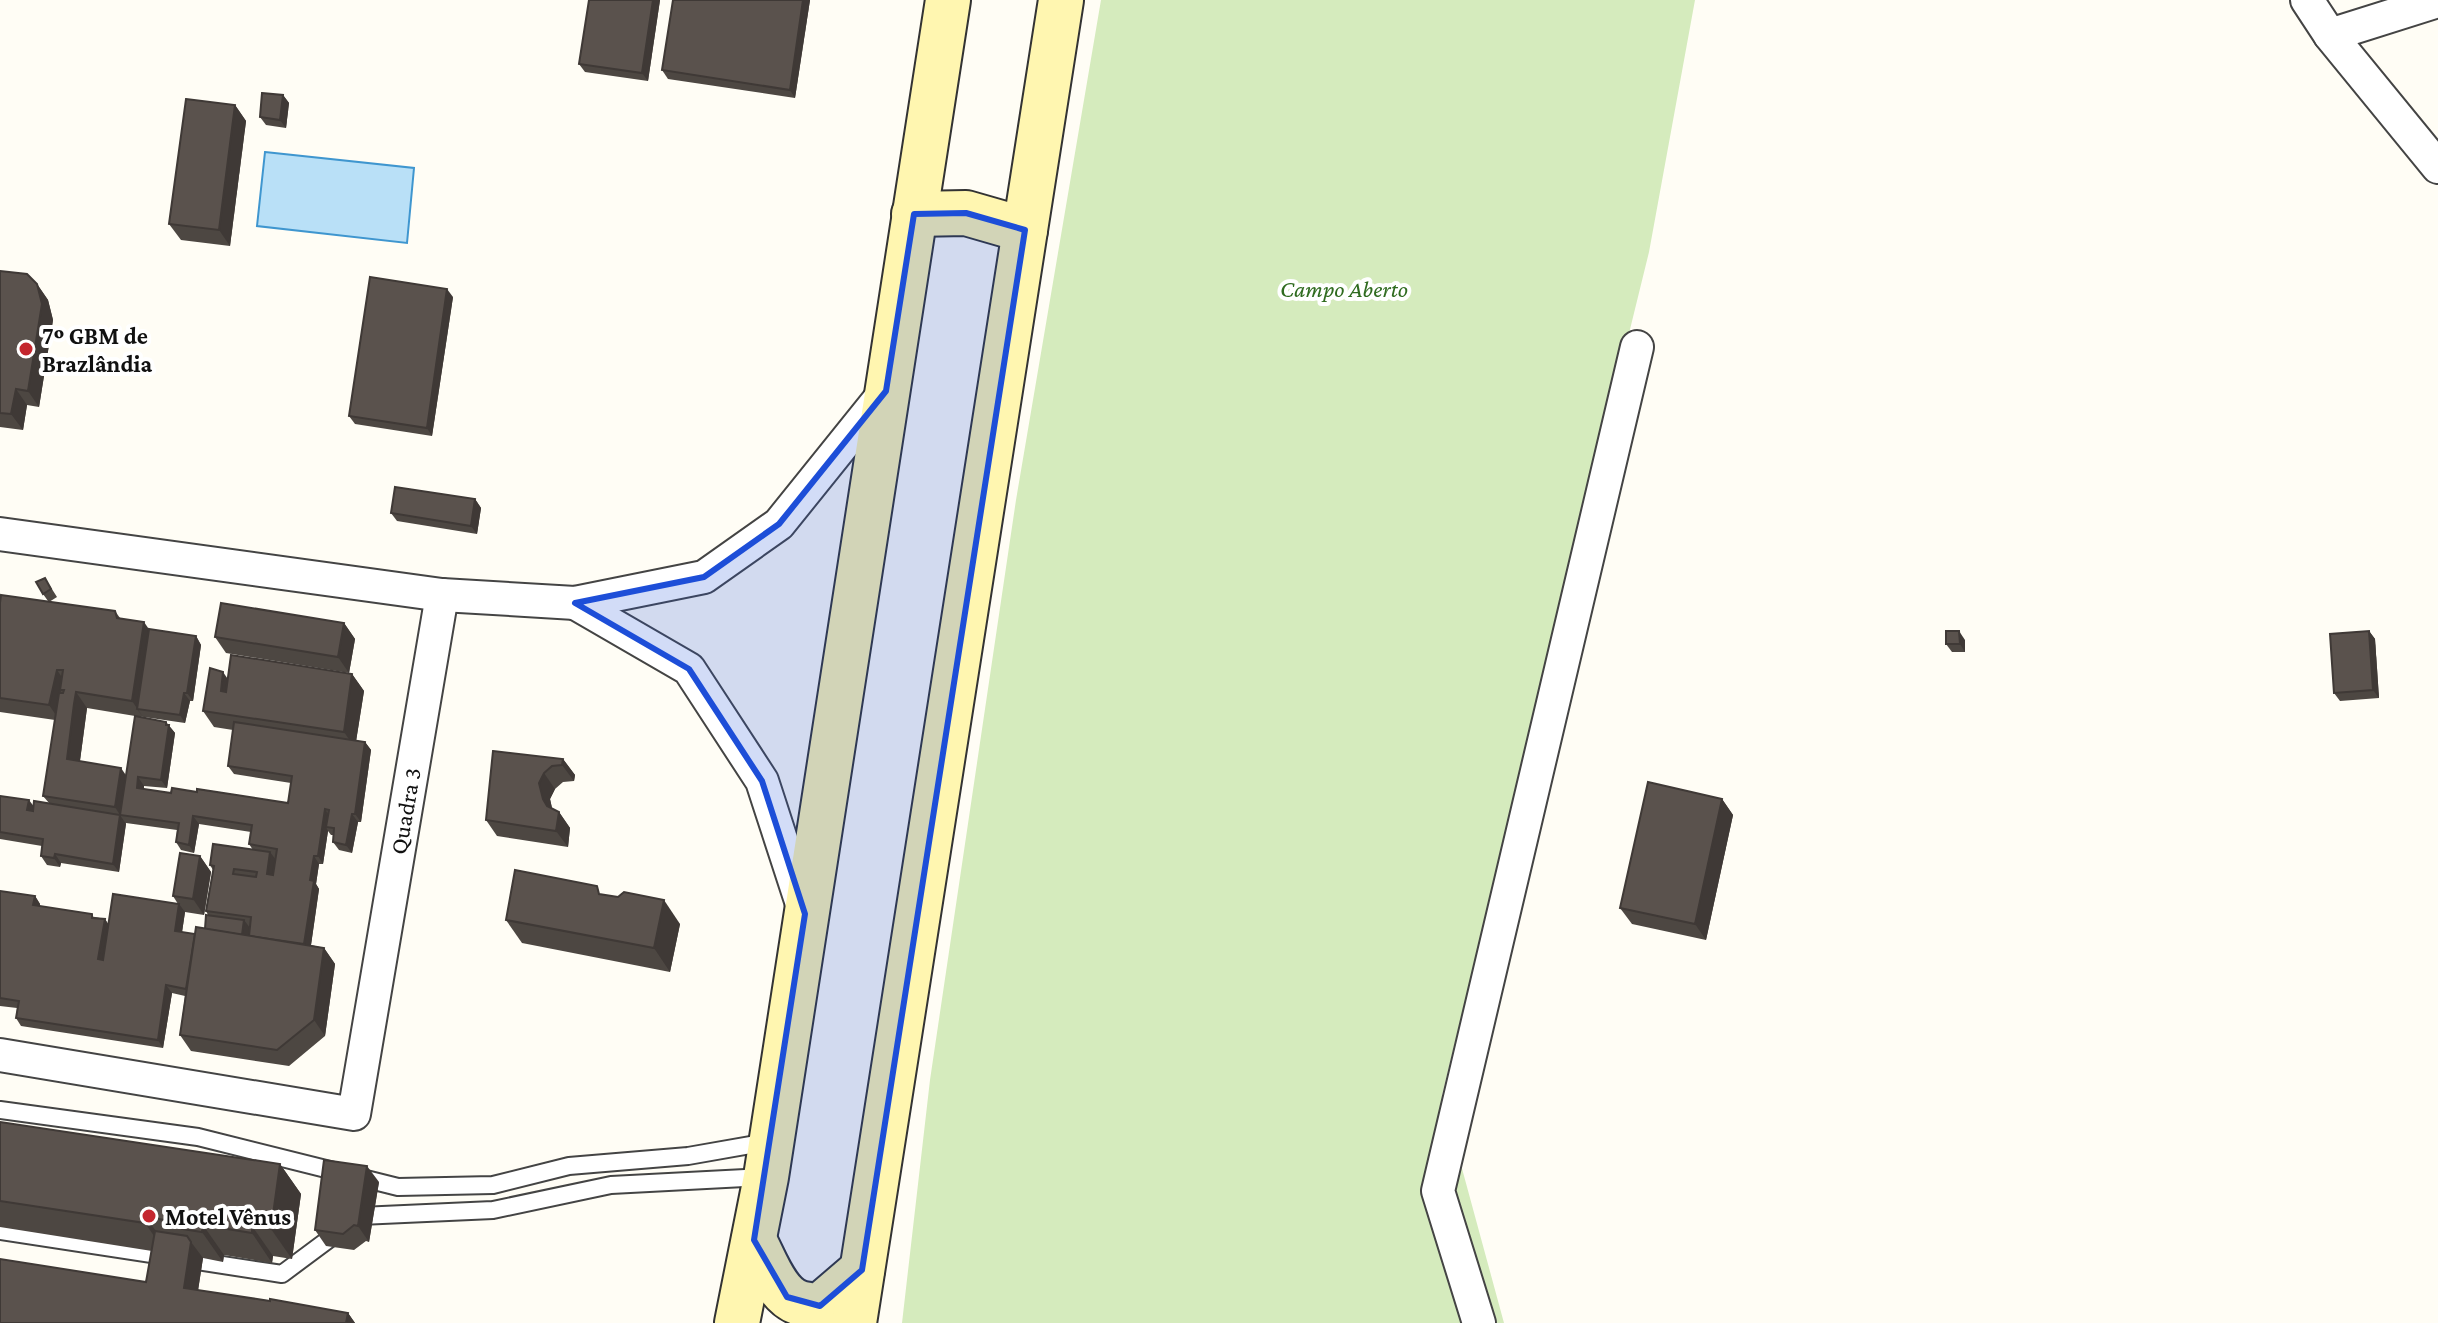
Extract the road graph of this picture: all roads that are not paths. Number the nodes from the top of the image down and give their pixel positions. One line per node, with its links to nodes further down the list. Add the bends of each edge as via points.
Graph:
1 (948, 0): 7 (street)
2 (1061, 0): 8 (street)
3 (2307, 0): 5 (street)
4 (2438, 1): 5 (street)
5 (2330, 35): 6 (street)
6 (2438, 167)
7 (914, 214): 8 (street, via 966,213); 10 (street)
8 (1025, 230): 20 (street)
9 (1637, 347): 23 (street, via 1438,1191)
10 (886, 391): 13 (street, via 779,524 704,577); 14 (street)
11 (0, 534): 12 (street)
12 (442, 595): 13 (street); 15 (street, Quadra 3, via 354,1114)
13 (575, 603): 14 (street, via 689,669 762,781)
14 (805, 914): 17 (street)
15 (0, 1055)
16 (0, 1110): 17 (lane, via 198,1137 398,1187 493,1185 569,1166 688,1156)
17 (768, 1159): 18 (lane, via 493,1210 360,1216 282,1274); 19 (street)
18 (0, 1231)
19 (754, 1240): 20 (street, via 787,1297 800,1303 820,1306); 21 (street)
20 (862, 1270): 22 (street)
21 (737, 1323)
22 (854, 1323)
23 (1479, 1323)

